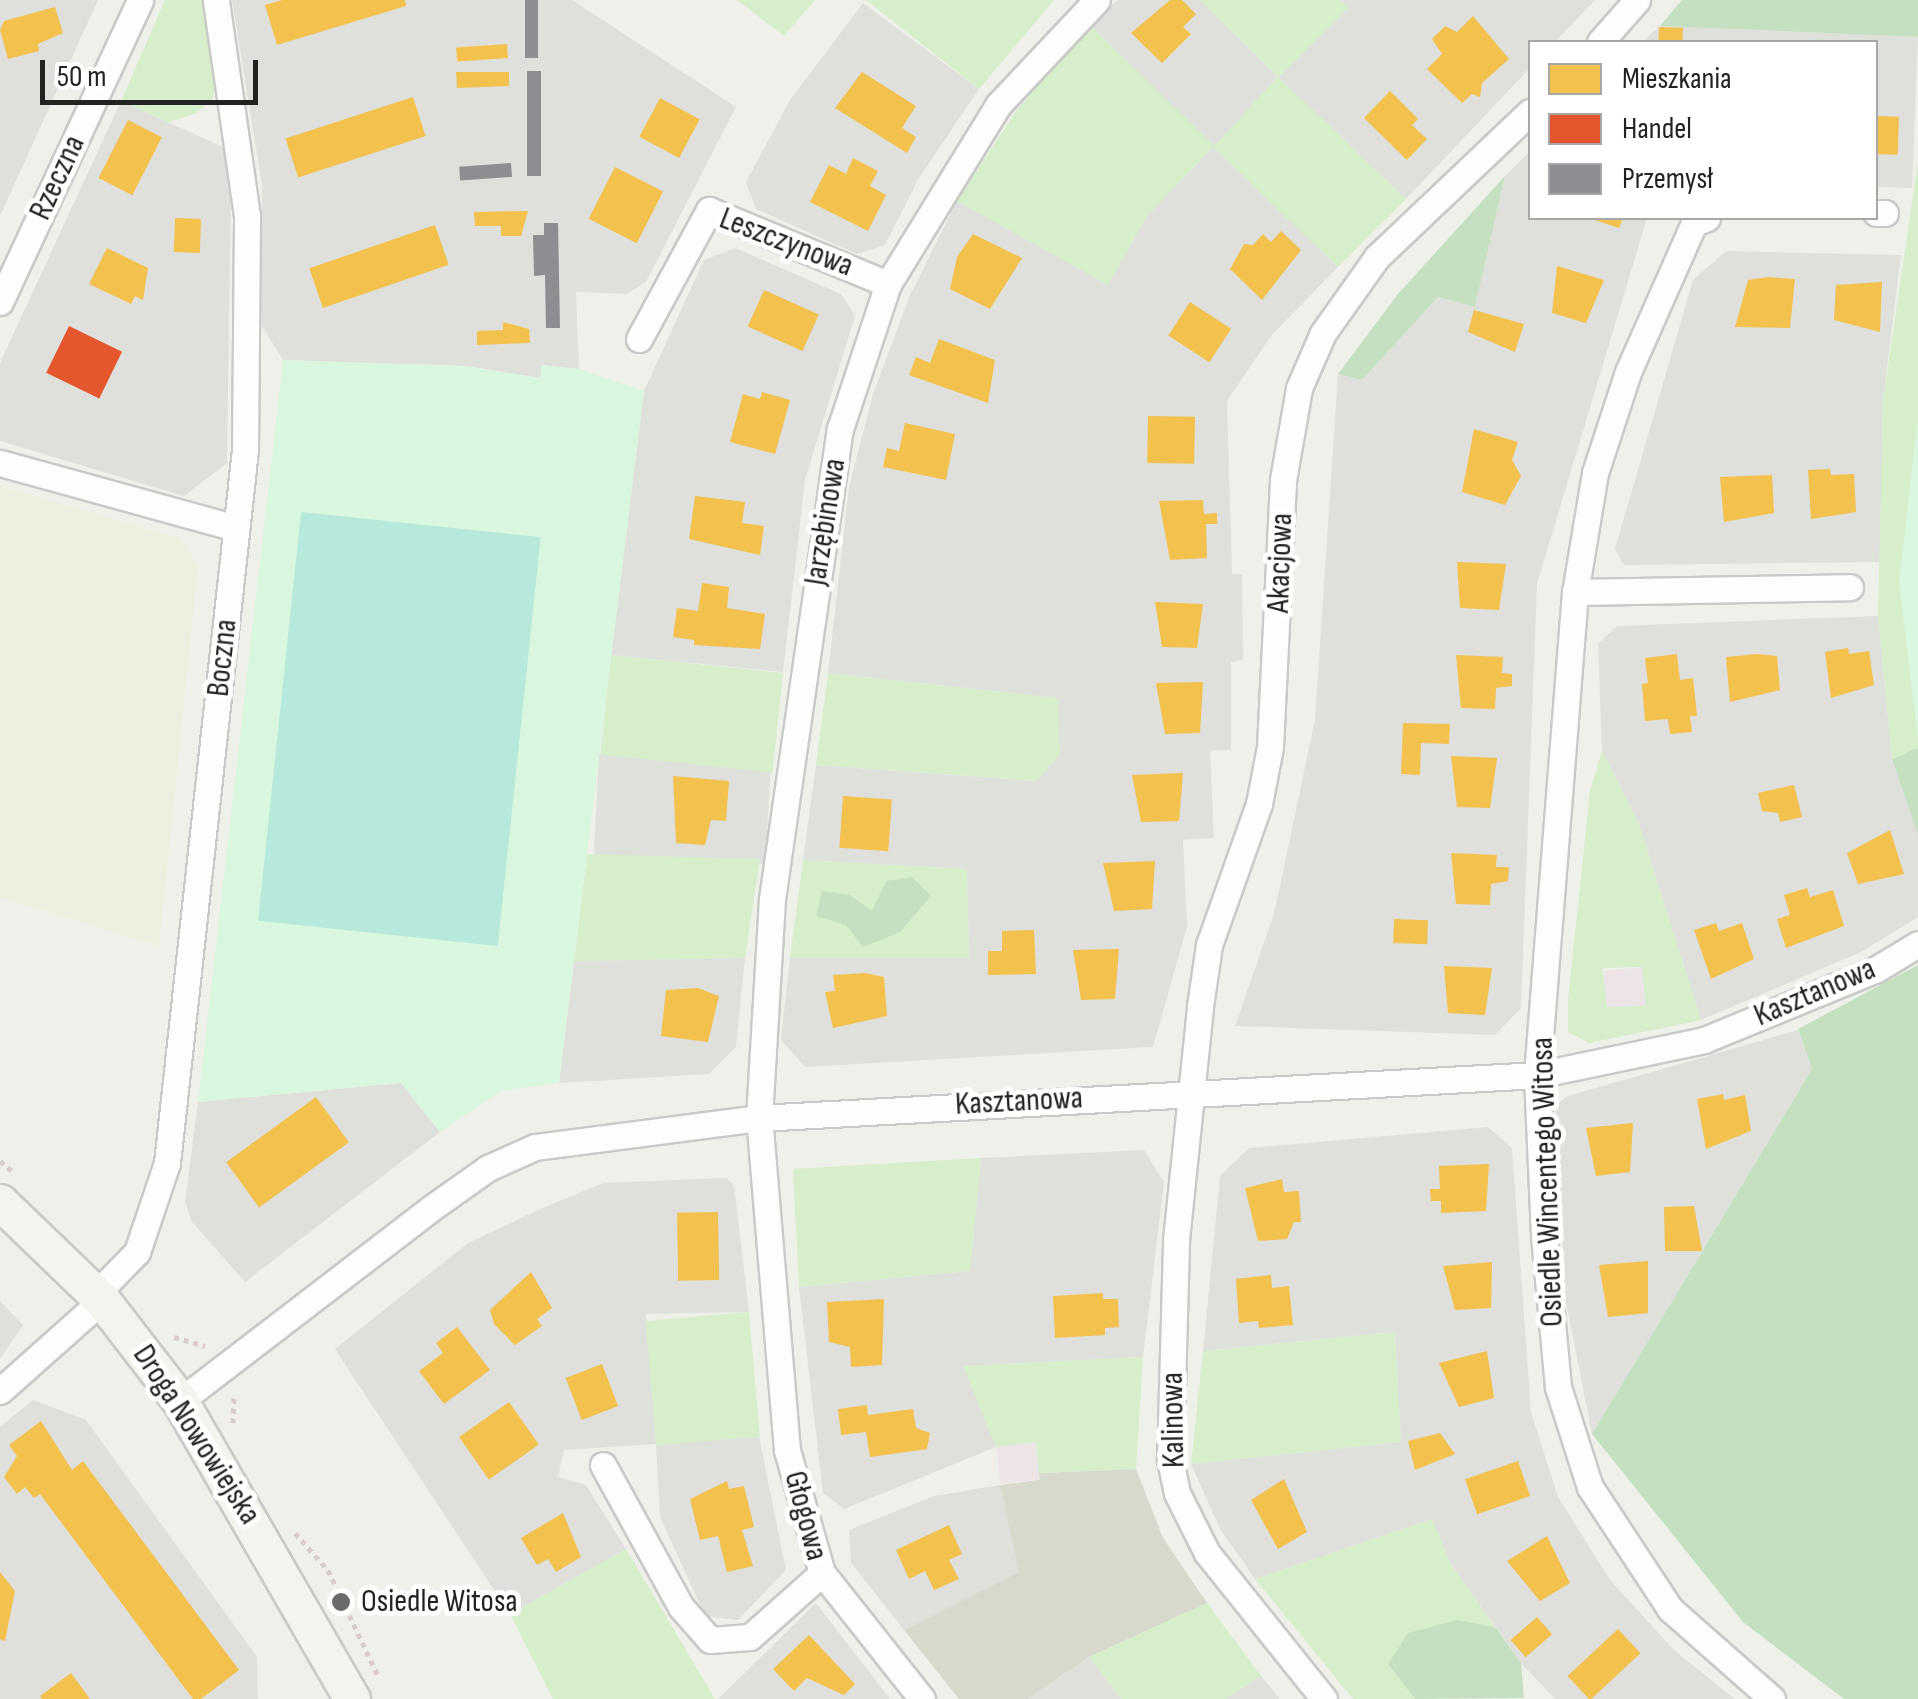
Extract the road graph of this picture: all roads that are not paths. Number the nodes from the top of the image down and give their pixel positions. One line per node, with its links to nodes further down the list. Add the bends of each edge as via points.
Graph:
1 (140, 0): 9 (street, Rzeczna)
2 (216, 0): 12 (street, Boczna, via 247,216 247,424)
3 (1097, 0): 8 (street, Jarzębinowa, via 998,106)
4 (1636, 0): 5 (street)
5 (1602, 40)
6 (1528, 114): 17 (street, Akacjowa, via 1377,257 1323,333 1298,388 1284,480 1270,747 1259,804 1210,945)
7 (1702, 220): 14 (street, Osiedle Wincentego Witosa, via 1694,223 1628,372 1595,473)
8 (888, 284): 10 (street, Leszczynowa, via 709,210); 18 (street, Jarzębinowa, via 840,429 814,586 772,898)
9 (0, 302)
10 (638, 340)
11 (0, 463): 12 (street)
12 (236, 528): 20 (street, Boczna, via 167,1163 137,1252)
13 (1850, 587): 14 (street)
14 (1575, 592): 16 (street, Osiedle Wincentego Witosa)
15 (1918, 944): 16 (street, Kasztanowa, via 1874,970 1704,1040)
16 (1537, 1075): 17 (street, Kasztanowa); 28 (street, Osiedle Wincentego Witosa, via 1558,1386 1584,1470 1670,1609)
17 (1192, 1094): 18 (street, Kasztanowa); 27 (street, Kalinowa, via 1176,1240 1170,1459 1176,1493 1207,1554)
18 (759, 1118): 22 (street, Kasztanowa, via 582,1137 488,1168); 24 (street, Głogowa, via 788,1450)
19 (0, 1202): 20 (street, Droga Nowowiejska)
20 (99, 1297): 21 (street, Boczna); 22 (street, Droga Nowowiejska)
21 (0, 1391)
22 (180, 1401): 25 (street, Droga Nowowiejska)
23 (603, 1465): 24 (street, Głogowa, via 681,1606 710,1640 750,1637)
24 (822, 1573): 26 (street, via 842,1607)
25 (367, 1694)
26 (922, 1699)
27 (1324, 1699)
28 (1772, 1699)

